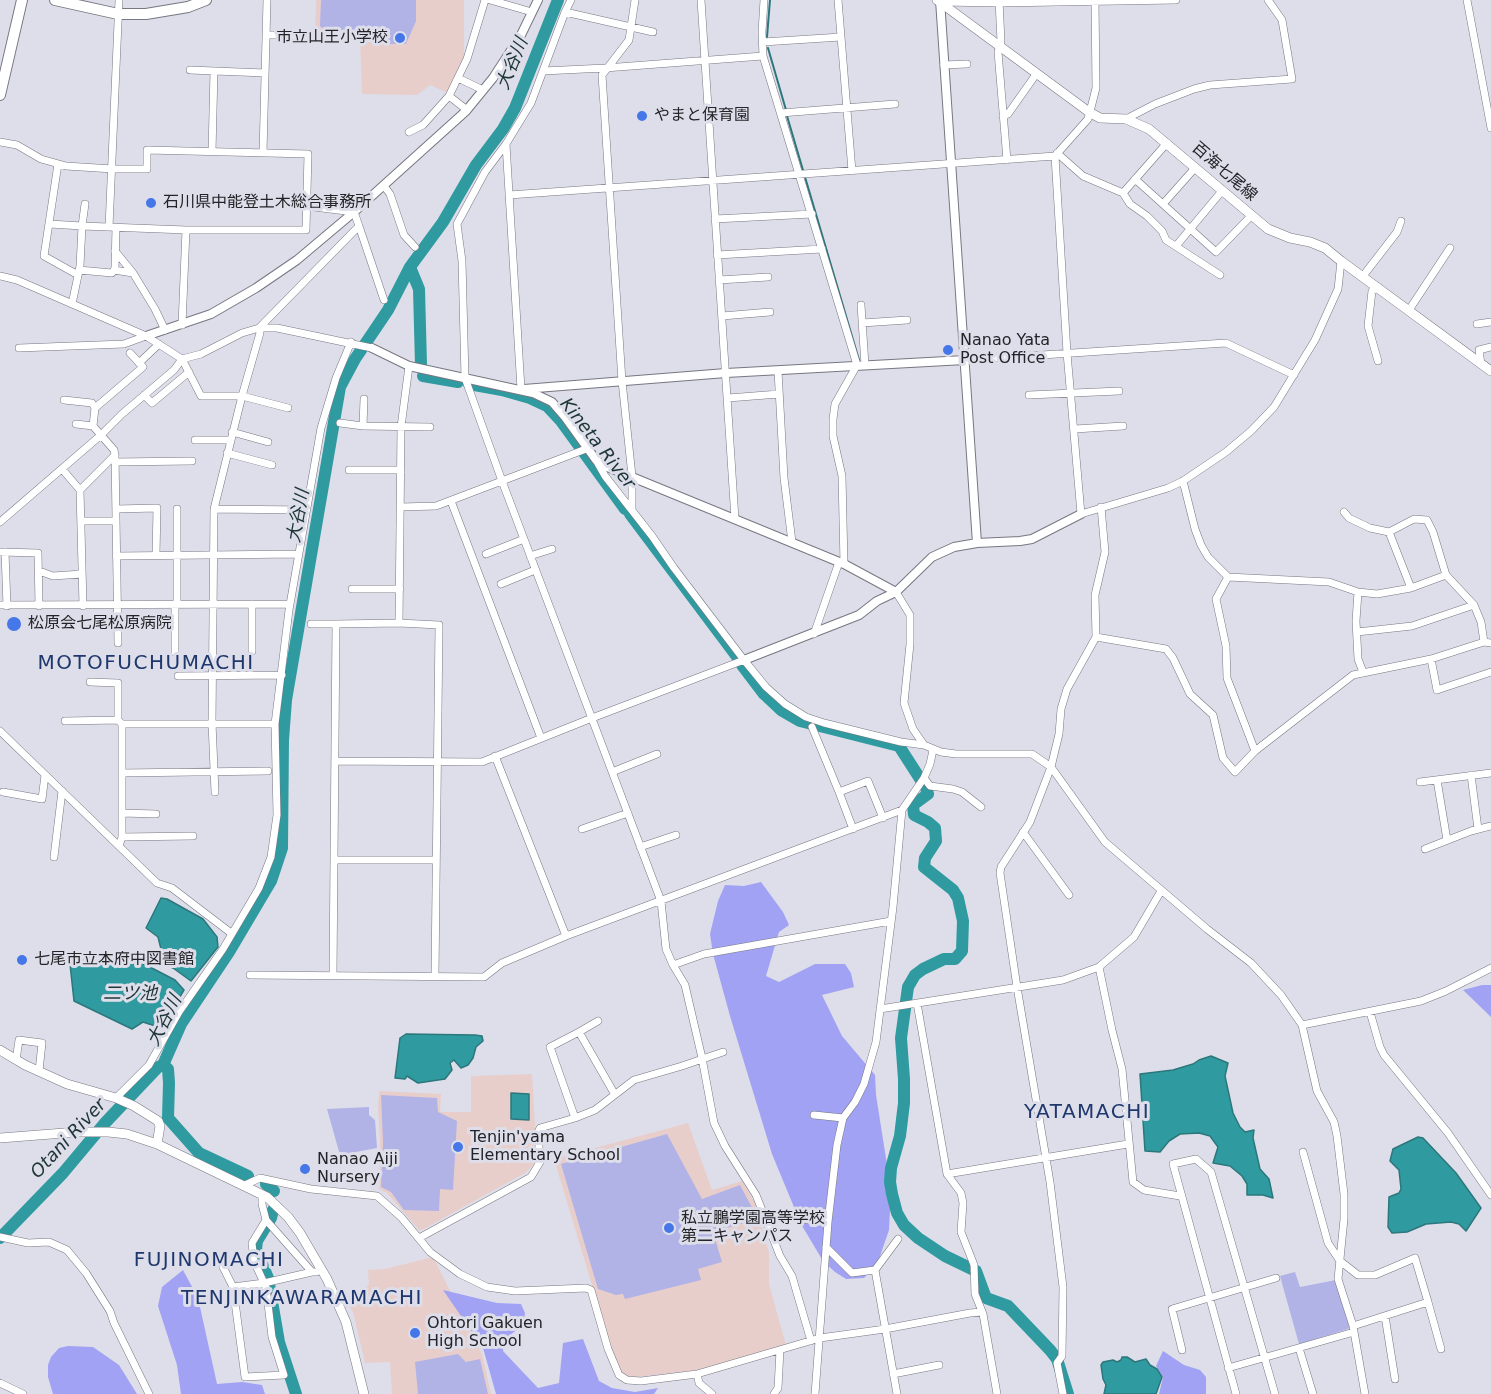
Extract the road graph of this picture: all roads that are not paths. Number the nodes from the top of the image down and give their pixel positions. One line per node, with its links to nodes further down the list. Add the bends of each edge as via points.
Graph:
1 (22, 0): 44 (highway)
2 (55, 0): 23 (highway)
3 (119, 0): 23 (street)
4 (206, 0): 23 (highway, via 165,12)
5 (267, 0): 26 (street)
6 (484, 0): 41 (street)
7 (490, 0): 21 (street)
8 (538, 0): 21 (street)
9 (571, 0): 22 (street)
10 (635, 0): 24 (street)
11 (701, 0): 32 (street)
12 (764, 0): 29 (street)
13 (838, 0): 28 (street)
14 (1176, 0): 19 (street)
15 (1268, 0): 52 (street, via 1282,20 1292,79 1194,88)
16 (1467, 0): 43 (street)
17 (939, 1): 20 (street); 30 (main road, 百海七尾線); 34 (street)
18 (1068, 1): 19 (street); 20 (street)
19 (1095, 1): 49 (street, via 1095,88)
20 (999, 2): 30 (street)
21 (532, 12): 42 (street)
22 (565, 12): 24 (street); 38 (street)
23 (118, 14): 65 (street)
24 (632, 27): 25 (street); 35 (street, via 629,40)
25 (653, 32)
26 (266, 35): 27 (street); 39 (street)
27 (297, 35)
28 (841, 38): 29 (street); 47 (street)
29 (763, 42): 31 (street)
30 (999, 45): 40 (main road, 百海七尾線); 51 (street)
31 (763, 56): 32 (street); 50 (street)
32 (705, 60): 35 (street); 69 (street)
33 (967, 64): 34 (street)
34 (944, 65): 63 (street)
35 (605, 68): 38 (street); 71 (street, via 602,75)
36 (190, 70): 37 (street)
37 (214, 71): 39 (street); 58 (street)
38 (543, 71): 57 (street, via 531,103)
39 (265, 73): 59 (street)
40 (1037, 73): 49 (main road, 百海七尾線); 51 (street)
41 (458, 78): 42 (street); 45 (street)
42 (483, 90): 48 (street)
43 (1488, 94): 53 (street)
44 (0, 95)
45 (449, 96): 48 (street); 54 (street, via 423,125)
46 (895, 104): 47 (street)
47 (847, 108): 50 (street); 66 (street)
48 (467, 110): 70 (street)
49 (1089, 112): 52 (main road, 百海七尾線, via 1100,118); 60 (street, via 1088,119)
50 (781, 113): 67 (street)
51 (1003, 116): 61 (street)
52 (1126, 119): 56 (main road, 百海七尾線)
53 (1491, 128)
54 (408, 132)
55 (0, 142): 62 (street, via 17,145)
56 (1167, 143): 64 (main road, 百海七尾線); 68 (street)
57 (506, 144): 74 (street); 138 (street, via 485,172 458,224)
58 (212, 152): 59 (street); 65 (street, via 147,150 147,169)
59 (263, 153): 77 (street, via 308,154)
60 (1056, 154): 61 (street); 73 (street, via 1083,176); 125 (street)
61 (1007, 160): 63 (street)
62 (58, 164): 65 (street); 83 (street)
63 (952, 165): 66 (street); 127 (street)
64 (1196, 168): 72 (main road, 百海七尾線); 76 (street)
65 (113, 170): 86 (street)
66 (852, 171): 67 (street)
67 (803, 174): 69 (street); 79 (street)
68 (1135, 179): 73 (street); 76 (street)
69 (712, 181): 71 (street); 81 (street)
70 (384, 186): 78 (street); 90 (street, via 404,235)
71 (610, 188): 74 (street); 139 (street)
72 (1222, 191): 80 (main road, 百海七尾線); 87 (street)
73 (1123, 193): 89 (street)
74 (509, 195): 140 (street)
75 (85, 204): 84 (street)
76 (1163, 204): 87 (street)
77 (306, 206): 78 (street); 88 (street, via 306,230)
78 (354, 212): 85 (street); 115 (street, via 256,288 212,314)
79 (812, 214): 81 (street); 92 (street)
80 (1251, 216): 87 (street, via 1216,252); 95 (main road, 百海七尾線, via 1268,229 1325,248)
81 (715, 219): 94 (street)
82 (1401, 221): 101 (street)
83 (50, 224): 84 (street); 97 (street, via 44,256)
84 (82, 226): 86 (street); 97 (street)
85 (359, 226): 105 (street); 116 (street)
86 (113, 227): 88 (street); 93 (street)
87 (1190, 229): 89 (street)
88 (186, 230): 115 (street)
89 (1176, 246): 99 (street)
90 (415, 247)
91 (1450, 248): 108 (street)
92 (822, 249): 94 (street); 131 (street)
93 (115, 251): 96 (street); 98 (street)
94 (717, 255): 103 (street)
95 (1341, 261): 101 (main road, 百海七尾線); 137 (street, via 1335,299)
96 (114, 270): 97 (street); 98 (street)
97 (78, 272): 106 (street)
98 (133, 273): 117 (street)
99 (1220, 275)
100 (0, 276): 106 (street)
101 (1363, 276): 104 (main road, 百海七尾線)
102 (768, 277): 103 (street)
103 (719, 280): 110 (street)
104 (1378, 287): 108 (main road, 百海七尾線); 128 (street, via 1372,291 1368,326)
105 (384, 300)
106 (72, 304): 118 (street)
107 (861, 305): 113 (street)
108 (1409, 310): 130 (main road, 百海七尾線)
109 (770, 312): 110 (street)
110 (722, 316): 136 (street)
111 (907, 320): 113 (street)
112 (1491, 322): 114 (street)
113 (862, 323): 131 (street)
114 (1477, 324)
115 (182, 325): 117 (street)
116 (259, 328): 119 (street); 126 (street); 146 (street)
117 (165, 330): 118 (street)
118 (146, 336): 120 (street); 121 (street, via 124,344)
119 (354, 343): 122 (street); 183 (street, via 336,378 321,428)
120 (159, 344): 126 (street); 129 (street)
121 (19, 348)
122 (372, 348): 132 (street)
123 (1491, 348): 130 (street, via 1479,350)
124 (130, 353): 129 (street)
125 (1067, 353): 127 (street); 137 (street, via 1226,343); 142 (street)
126 (182, 359): 135 (street); 144 (street)
127 (965, 360): 131 (street); 194 (street)
128 (1378, 361)
129 (139, 363): 150 (street, via 143,367)
130 (1481, 364): 134 (main road, 百海七尾線)
131 (861, 365): 133 (street); 204 (street, via 836,404 833,418 842,477)
132 (409, 366): 138 (street); 157 (street)
133 (778, 371): 136 (street); 143 (street)
134 (1491, 371)
135 (189, 372): 144 (street, via 152,404); 146 (street, via 201,396)
136 (726, 373): 139 (street); 147 (street)
137 (1294, 375): 175 (street, via 1274,407 1251,431)
138 (465, 378): 140 (street); 174 (street)
139 (622, 381): 140 (street); 173 (street)
140 (521, 389): 164 (street, via 552,402)
141 (1119, 391): 142 (street)
142 (1071, 392): 145 (street); 159 (street)
143 (779, 394): 147 (street); 193 (street)
144 (144, 395): 160 (street)
145 (1029, 395)
146 (242, 396): 151 (street); 161 (street)
147 (728, 398): 187 (street)
148 (364, 399): 155 (street)
149 (64, 400): 150 (street, via 92,403)
150 (95, 408): 154 (street)
151 (288, 408)
152 (340, 423): 155 (street)
153 (76, 424): 154 (street)
154 (93, 426): 160 (street)
155 (363, 426): 157 (street)
156 (1123, 426): 159 (street)
157 (401, 427): 158 (street); 172 (street)
158 (430, 427)
159 (1075, 429): 186 (street)
160 (101, 435): 166 (street, via 114,450); 170 (street)
161 (231, 436): 162 (street); 163 (street); 165 (street)
162 (195, 440)
163 (268, 442)
164 (583, 450): 167 (street); 174 (street)
165 (227, 453): 169 (street); 182 (street)
166 (115, 459): 168 (street); 176 (street); 181 (street)
167 (596, 460): 173 (street); 184 (street)
168 (192, 461)
169 (272, 465)
170 (62, 469): 176 (street); 190 (street)
171 (349, 470): 172 (street)
172 (401, 471): 178 (street)
173 (632, 476): 184 (street); 187 (street)
174 (502, 481): 177 (street); 192 (street)
175 (1184, 481): 179 (street); 209 (street, via 1201,545)
176 (80, 490): 188 (street)
177 (451, 501): 178 (street, via 436,506); 250 (street)
178 (401, 507): 213 (street)
179 (1101, 507): 186 (street); 230 (street, via 1105,552 1095,595)
180 (177, 508): 200 (street)
181 (116, 509): 189 (street); 199 (street, via 157,508)
182 (214, 509): 183 (street); 201 (street)
183 (306, 510): 197 (street)
184 (632, 510): 236 (street)
185 (1344, 512): 191 (street, via 1370,528)
186 (1081, 514): 194 (street, via 1032,539)
187 (735, 519): 193 (street)
188 (81, 521): 189 (street); 207 (street)
189 (116, 521): 202 (street)
190 (0, 522)
191 (1389, 531): 208 (street, via 1414,519 1427,520); 211 (street)
192 (524, 539): 198 (street); 203 (street)
193 (792, 542): 204 (street)
194 (976, 543): 215 (street, via 932,557)
195 (552, 549): 203 (street)
196 (3, 552): 206 (street, via 39,553); 221 (street)
197 (299, 554): 201 (street); 217 (street)
198 (486, 554)
199 (156, 555): 200 (street); 202 (street)
200 (177, 555): 201 (street); 218 (street)
201 (214, 555): 219 (street)
202 (116, 556): 224 (street)
203 (530, 556): 205 (street)
204 (842, 563): 215 (street); 229 (street)
205 (535, 570): 210 (street); 243 (street)
206 (39, 571): 207 (street, via 53,576); 222 (street)
207 (82, 574): 223 (street)
208 (1446, 575): 211 (street); 220 (street)
209 (1228, 577): 214 (street, via 1329,582); 253 (street, via 1216,599 1226,646 1227,678)
210 (501, 584)
211 (1411, 588): 214 (street, via 1377,594)
212 (351, 589): 213 (street)
213 (400, 589): 225 (street)
214 (1358, 591): 228 (street)
215 (896, 592): 229 (street, via 859,615); 251 (street, via 910,615 905,710)
216 (252, 604): 217 (street); 219 (street); 233 (street)
217 (290, 604): 240 (street)
218 (176, 605): 219 (street); 224 (street); 234 (street)
219 (214, 605): 239 (street)
220 (1474, 605): 228 (street, via 1412,626); 232 (street)
221 (3, 606): 222 (street)
222 (39, 606): 223 (street)
223 (83, 606): 224 (street)
224 (118, 606): 231 (street)
225 (399, 623): 227 (street); 257 (street, via 440,625)
226 (311, 624): 227 (street)
227 (336, 624): 256 (street)
228 (1357, 632): 237 (street, via 1358,659)
229 (814, 633): 236 (street)
230 (1096, 637): 253 (street, via 1166,649 1190,694 1213,715 1223,758 1235,772); 258 (street, via 1067,689)
231 (118, 643)
232 (1488, 643): 235 (street)
233 (252, 651)
234 (175, 652)
235 (1431, 659): 237 (street); 238 (street, via 1437,690)
236 (744, 660): 243 (street); 251 (street, via 766,687 806,717)
237 (1363, 672): 253 (street, via 1353,675)
238 (1491, 672)
239 (213, 675): 240 (street); 241 (street); 246 (street)
240 (282, 675): 247 (street)
241 (178, 676)
242 (90, 682): 245 (street, via 118,683)
243 (592, 718): 250 (street); 260 (street)
244 (65, 721): 245 (street)
245 (120, 722): 246 (street); 261 (street)
246 (212, 723): 247 (street); 262 (street)
247 (275, 724): 298 (street, via 274,843 260,888)
248 (812, 727): 272 (street)
249 (0, 731): 264 (street)
250 (541, 738): 255 (street)
251 (924, 745): 252 (street)
252 (933, 750): 258 (street, via 956,754 1032,754); 267 (street)
253 (1255, 751)
254 (657, 754): 260 (street)
255 (495, 756): 257 (street, via 482,762); 299 (street)
256 (335, 761): 257 (street); 292 (street)
257 (436, 763): 293 (street)
258 (1051, 767): 283 (street); 294 (street, via 1105,842)
259 (268, 771): 262 (street)
260 (612, 772): 276 (street)
261 (122, 773): 262 (street); 275 (street)
262 (214, 773): 271 (street)
263 (1491, 773): 265 (street)
264 (45, 775): 269 (street); 270 (street, via 42,799)
265 (1471, 775): 266 (street); 282 (street)
266 (1437, 780): 268 (street); 287 (street)
267 (922, 781): 273 (street, via 962,792); 274 (street)
268 (1420, 782)
269 (62, 791): 288 (street); 291 (street)
270 (3, 792)
271 (215, 792)
272 (838, 792): 278 (street, via 868,781); 281 (street)
273 (981, 807)
274 (902, 810): 278 (street); 297 (street)
275 (122, 813): 277 (street); 286 (street)
276 (627, 813): 280 (street); 289 (street)
277 (156, 814)
278 (883, 818): 281 (street)
279 (1491, 826): 282 (street)
280 (582, 829)
281 (854, 829): 296 (street)
282 (1478, 829): 287 (street)
283 (1023, 832): 295 (street); 306 (street, via 1000,873)
284 (676, 835): 289 (street)
285 (193, 836): 286 (street)
286 (122, 837): 288 (street)
287 (1447, 840): 290 (street)
288 (119, 846): 298 (street, via 158,883 172,888)
289 (640, 847): 296 (street)
290 (1425, 849)
291 (54, 857)
292 (334, 860): 293 (street); 304 (street)
293 (436, 860): 305 (street)
294 (1161, 891): 301 (street, via 1134,937); 311 (street, via 1251,963 1281,995)
295 (1069, 894)
296 (661, 901): 299 (street); 300 (street, via 666,949)
297 (891, 921): 300 (street, via 705,954); 308 (street)
298 (231, 933): 319 (street, via 224,949 178,1012 149,1065)
299 (566, 936): 305 (street, via 502,963 484,977)
300 (673, 965): 315 (street, via 686,986)
301 (1099, 968): 306 (street, via 1063,980); 325 (street, via 1122,1069)
302 (1491, 968): 309 (street, via 1421,1001)
303 (250, 975): 304 (street)
304 (333, 976): 305 (street)
305 (435, 976)
306 (1017, 987): 307 (street); 327 (street)
307 (917, 1003): 308 (street); 328 (street)
308 (880, 1009): 322 (street, via 864,1084)
309 (1370, 1011): 311 (street); 331 (street, via 1384,1055 1448,1133)
310 (598, 1021): 312 (street)
311 (1302, 1026): 340 (street, via 1317,1091 1337,1136 1344,1194)
312 (579, 1032): 318 (street); 321 (street, via 550,1047)
313 (0, 1050): 316 (main road)
314 (723, 1052): 315 (street)
315 (702, 1058): 318 (street, via 634,1080); 335 (street, via 714,1123 756,1195)
316 (16, 1060): 317 (main road); 317 (street, via 19,1040 42,1043)
317 (39, 1071): 319 (main road)
318 (614, 1093): 321 (street, via 595,1110)
319 (118, 1099): 324 (main road, via 158,1121)
320 (814, 1115): 322 (street)
321 (575, 1118): 337 (street, via 538,1130 540,1162 531,1178)
322 (843, 1118): 334 (street)
323 (0, 1138): 324 (main road, via 105,1132)
324 (157, 1144): 329 (main road)
325 (1128, 1144): 327 (street); 332 (street, via 1133,1182 1144,1190)
326 (1303, 1152): 340 (street, via 1328,1243)
327 (1045, 1158): 328 (street); 376 (street, via 1063,1287 1062,1356 1058,1362)
328 (947, 1174): 351 (street, via 961,1193 961,1232)
329 (244, 1185): 330 (main road); 337 (street, via 260,1178 311,1189 377,1196)
330 (262, 1194): 333 (street); 344 (main road, via 288,1217)
331 (1491, 1195)
332 (1180, 1196): 348 (street, via 1173,1164 1196,1159 1211,1172); 349 (street)
333 (268, 1222): 343 (street); 346 (street, via 252,1243 254,1261)
334 (828, 1222): 335 (street, via 783,1217); 339 (street)
335 (767, 1223): 356 (street, via 792,1276)
336 (2, 1237): 370 (street, via 28,1243 49,1242 67,1250 110,1311)
337 (419, 1238): 364 (street, via 430,1252 460,1274 487,1287 515,1291 591,1290 608,1349 624,1380)
338 (898, 1239): 342 (street)
339 (826, 1247): 342 (street, via 852,1273); 355 (street)
340 (1340, 1261): 350 (street, via 1358,1275 1375,1275 1415,1258); 354 (street, via 1338,1279)
341 (223, 1267): 347 (street)
342 (875, 1270): 353 (street)
343 (312, 1272): 344 (street); 346 (street)
344 (323, 1272): 371 (main road, via 346,1322)
345 (1276, 1278): 348 (street)
346 (264, 1283): 347 (street); 347 (street, via 272,1336 284,1375 246,1377)
347 (233, 1287)
348 (1244, 1288): 349 (street); 361 (street)
349 (1208, 1299): 360 (street, via 1172,1309); 363 (street)
350 (1428, 1302): 352 (street); 358 (street)
351 (982, 1312): 353 (street); 375 (street)
352 (1385, 1316): 354 (street); 366 (street)
353 (885, 1329): 355 (street); 365 (street)
354 (1353, 1329): 357 (street); 380 (street)
355 (820, 1338): 356 (street); 373 (street)
356 (811, 1341): 359 (street)
357 (1299, 1348): 361 (street); 379 (street)
358 (1441, 1349)
359 (780, 1350): 364 (street); 368 (street)
360 (1182, 1350)
361 (1264, 1358): 363 (street); 378 (street)
362 (939, 1365): 365 (street)
363 (1228, 1368): 377 (street)
364 (697, 1374): 372 (street, via 699,1383)
365 (893, 1374): 374 (street)
366 (1395, 1379)
367 (0, 1383): 369 (street)
368 (775, 1393)
369 (23, 1394)
370 (149, 1394)
371 (364, 1394)
372 (712, 1394)
373 (815, 1394)
374 (897, 1394)
375 (998, 1394)
376 (1063, 1394)
377 (1236, 1394)
378 (1275, 1394)
379 (1313, 1394)
380 (1365, 1394)

